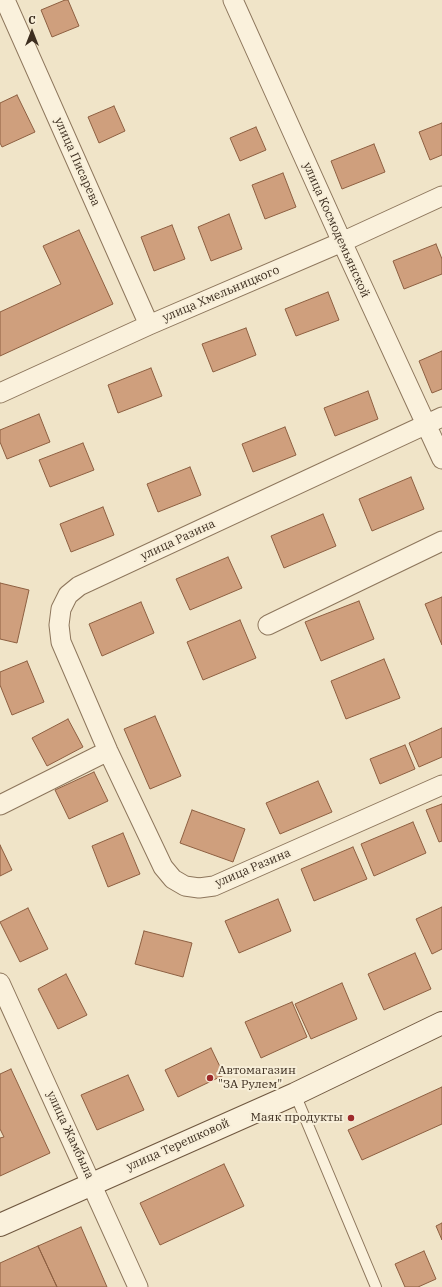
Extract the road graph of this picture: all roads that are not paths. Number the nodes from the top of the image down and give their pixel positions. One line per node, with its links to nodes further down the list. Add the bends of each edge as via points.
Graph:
1 (4, 0): 5 (street, улица Писарева)
2 (233, 0): 4 (street, улица Космодемьянской)
3 (442, 196): 4 (street, улица Хмельницкого)
4 (342, 242): 5 (street, улица Хмельницкого); 7 (street, улица Космодемьянской)
5 (149, 325): 6 (street, улица Хмельницкого)
6 (0, 393)
7 (434, 421): 8 (street, улица Космодемьянской); 11 (street, улица Разина, via 79,586 68,595 61,609 61,642)
8 (442, 459)
9 (442, 541): 10 (street)
10 (268, 625)
11 (108, 751): 12 (street, улица Разина, via 163,867 172,879 185,886 199,888 214,886); 13 (street)
12 (442, 785)
13 (0, 805)
14 (0, 983): 17 (street, улица Жамбыла)
15 (442, 1023): 16 (main road, улица Терешковой)
16 (295, 1094): 17 (main road, улица Терешковой); 20 (lane)
17 (92, 1183): 18 (main road, улица Терешковой); 19 (street, улица Жамбыла)
18 (0, 1225)
19 (138, 1287)
20 (376, 1287)

